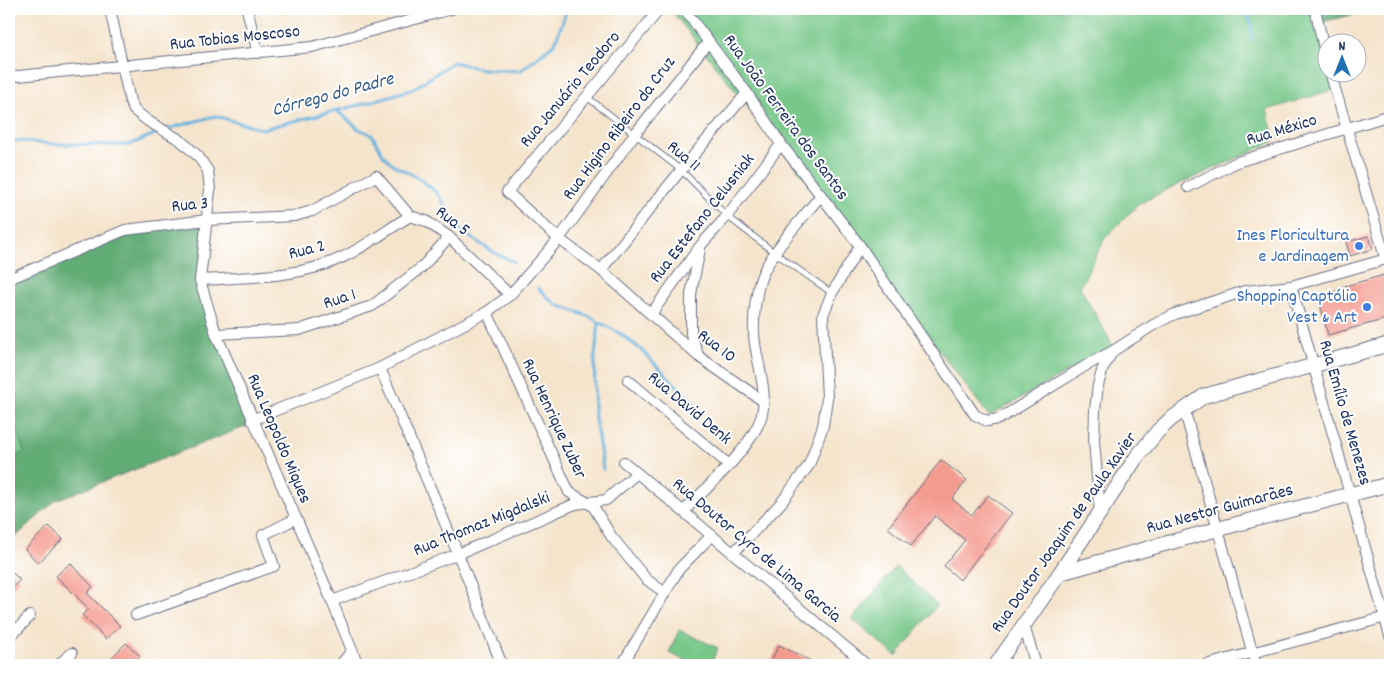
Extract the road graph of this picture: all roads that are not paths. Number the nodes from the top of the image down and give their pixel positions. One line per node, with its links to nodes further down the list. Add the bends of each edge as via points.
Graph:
1 (110, 9): 10 (street, Rua Leopoldo Miques)
2 (247, 9): 9 (street)
3 (450, 9): 9 (street, Rua Tobias Moscoso, via 312,47)
4 (660, 9): 14 (street, Rua Januário Teodoro)
5 (684, 9): 8 (street, Rua João Ferreira dos Santos)
6 (1315, 9): 7 (street)
7 (1320, 32)
8 (709, 41): 13 (street, Rua João Ferreira dos Santos); 17 (street, Rua Higino Ribeiro da Cruz)
9 (258, 53): 10 (street, Rua Tobias Moscoso)
10 (122, 67): 11 (street, Rua Tobias Moscoso); 26 (street, Rua Leopoldo Miques, via 134,110 180,140 198,156 208,171)
11 (18, 76)
12 (1333, 82): 16 (street)
13 (747, 93): 18 (street, Rua João Ferreira dos Santos); 19 (street)
14 (587, 97): 17 (lane, Rua 11); 22 (street, Rua Januário Teodoro)
15 (1390, 115): 16 (street, Rua México)
16 (1346, 128): 21 (street, Rua México, via 1236,162); 32 (street)
17 (634, 135): 19 (lane, Rua 11); 28 (street, Rua Higino Ribeiro da Cruz)
18 (781, 144): 23 (street, Rua João Ferreira dos Santos); 25 (street, Rua Estefano Celusniak)
19 (680, 170): 25 (lane, Rua 11); 33 (street)
20 (376, 176): 24 (street, Rua 5); 26 (street, Rua 3, via 312,211 295,216)
21 (1188, 186)
22 (507, 192): 28 (street, Rua 10)
23 (820, 195): 30 (street, Rua João Ferreira dos Santos); 31 (street)
24 (410, 216): 27 (street, Rua 5, via 426,221); 35 (street, Rua 2, via 340,259 311,268 279,274)
25 (727, 216): 29 (street, Rua Estefano Celusniak); 31 (lane, Rua 11)
26 (207, 220): 34 (street, Rua 3, via 125,230); 35 (street, Rua Leopoldo Miques)
27 (449, 237): 38 (street, Rua 5); 41 (street, Rua 1, via 421,268 372,306 299,330)
28 (559, 238): 33 (street, Rua 10); 38 (street, Rua Higino Ribeiro da Cruz)
29 (701, 245): 40 (street, Rua Estefano Celusniak); 44 (street, via 691,294 692,334)
30 (860, 246): 37 (street); 43 (street, Rua João Ferreira dos Santos, via 975,416 986,421 1000,419)
31 (775, 254): 37 (lane, Rua 11); 48 (street, via 763,272 756,299 754,335)
32 (1388, 259): 36 (street)
33 (601, 270): 40 (street, Rua 10)
34 (9, 279)
35 (200, 280): 41 (street, Rua Leopoldo Miques)
36 (1291, 286): 43 (street, via 1245,291 1175,314); 45 (street, Rua Emílio de Menezes)
37 (832, 293): 62 (street, via 822,315 827,398 823,426 809,465 781,503)
38 (510, 294): 39 (street, Rua Higino Ribeiro da Cruz)
39 (487, 312): 46 (street, Rua Higino Ribeiro da Cruz); 56 (street, Rua Henrique Zuber, via 568,492)
40 (651, 314): 44 (street, Rua 10)
41 (216, 334): 50 (street, Rua Leopoldo Miques)
42 (1390, 344): 45 (main road, Rua Doutor Joaquim de Paula Xavier)
43 (1113, 352): 58 (street, via 1103,368 1095,410 1094,441)
44 (698, 356): 48 (street, Rua 10)
45 (1313, 366): 49 (main road, Rua Doutor Joaquim de Paula Xavier, via 1204,396); 55 (street, Rua Emílio de Menezes)
46 (380, 368): 50 (street, Rua Higino Ribeiro da Cruz); 63 (street)
47 (628, 380): 52 (street, Rua David Denk)
48 (763, 402): 52 (street, via 759,424)
49 (1184, 409): 58 (main road, Rua Doutor Joaquim de Paula Xavier, via 1158,431 1136,458); 60 (street)
50 (252, 420): 59 (street, Rua Leopoldo Miques)
51 (624, 462): 53 (street, Rua Doutor Cyro de Lima Garcia)
52 (728, 464): 57 (street)
53 (637, 473): 56 (street, Rua Thomaz Migdalski, via 606,500); 57 (street, Rua Doutor Cyro de Lima Garcia)
54 (1390, 484): 55 (main road, Rua Nestor Guimarães)
55 (1351, 495): 60 (main road, Rua Nestor Guimarães); 69 (street, Rua Emílio de Menezes)
56 (588, 503): 63 (street, Rua Thomaz Migdalski, via 575,504); 65 (street, Rua Henrique Zuber, via 594,506 611,536 646,579)
57 (684, 511): 61 (street, Rua Doutor Cyro de Lima Garcia)
58 (1100, 513): 64 (main road, Rua Doutor Joaquim de Paula Xavier)
59 (295, 519): 66 (street, Rua Leopoldo Miques); 68 (street, via 263,535 274,566)
60 (1218, 529): 64 (main road, Rua Nestor Guimarães); 75 (street)
61 (712, 535): 62 (street, Rua Doutor Cyro de Lima Garcia); 65 (street, via 679,569)
62 (733, 552): 81 (street, Rua Doutor Cyro de Lima Garcia)
63 (458, 554): 66 (street, Rua Thomaz Migdalski); 79 (street)
64 (1060, 574): 70 (main road, Rua Doutor Joaquim de Paula Xavier)
65 (665, 593): 80 (street)
66 (332, 601): 73 (street, Rua Leopoldo Miques)
67 (30, 616): 72 (street)
68 (136, 616)
69 (1388, 617): 71 (street, Rua Emílio de Menezes); 75 (street)
70 (1024, 626): 82 (main road, Rua Doutor Joaquim de Paula Xavier); 83 (street)
71 (1390, 636)
72 (9, 638)
73 (352, 651): 77 (street); 78 (street, Rua Leopoldo Miques)
74 (72, 653): 76 (street)
75 (1252, 654): 84 (street); 85 (street)
76 (58, 665)
77 (340, 665)
78 (358, 665)
79 (502, 665)
80 (622, 665)
81 (867, 665)
82 (996, 665)
83 (1036, 665)
84 (1206, 665)
85 (1256, 665)

